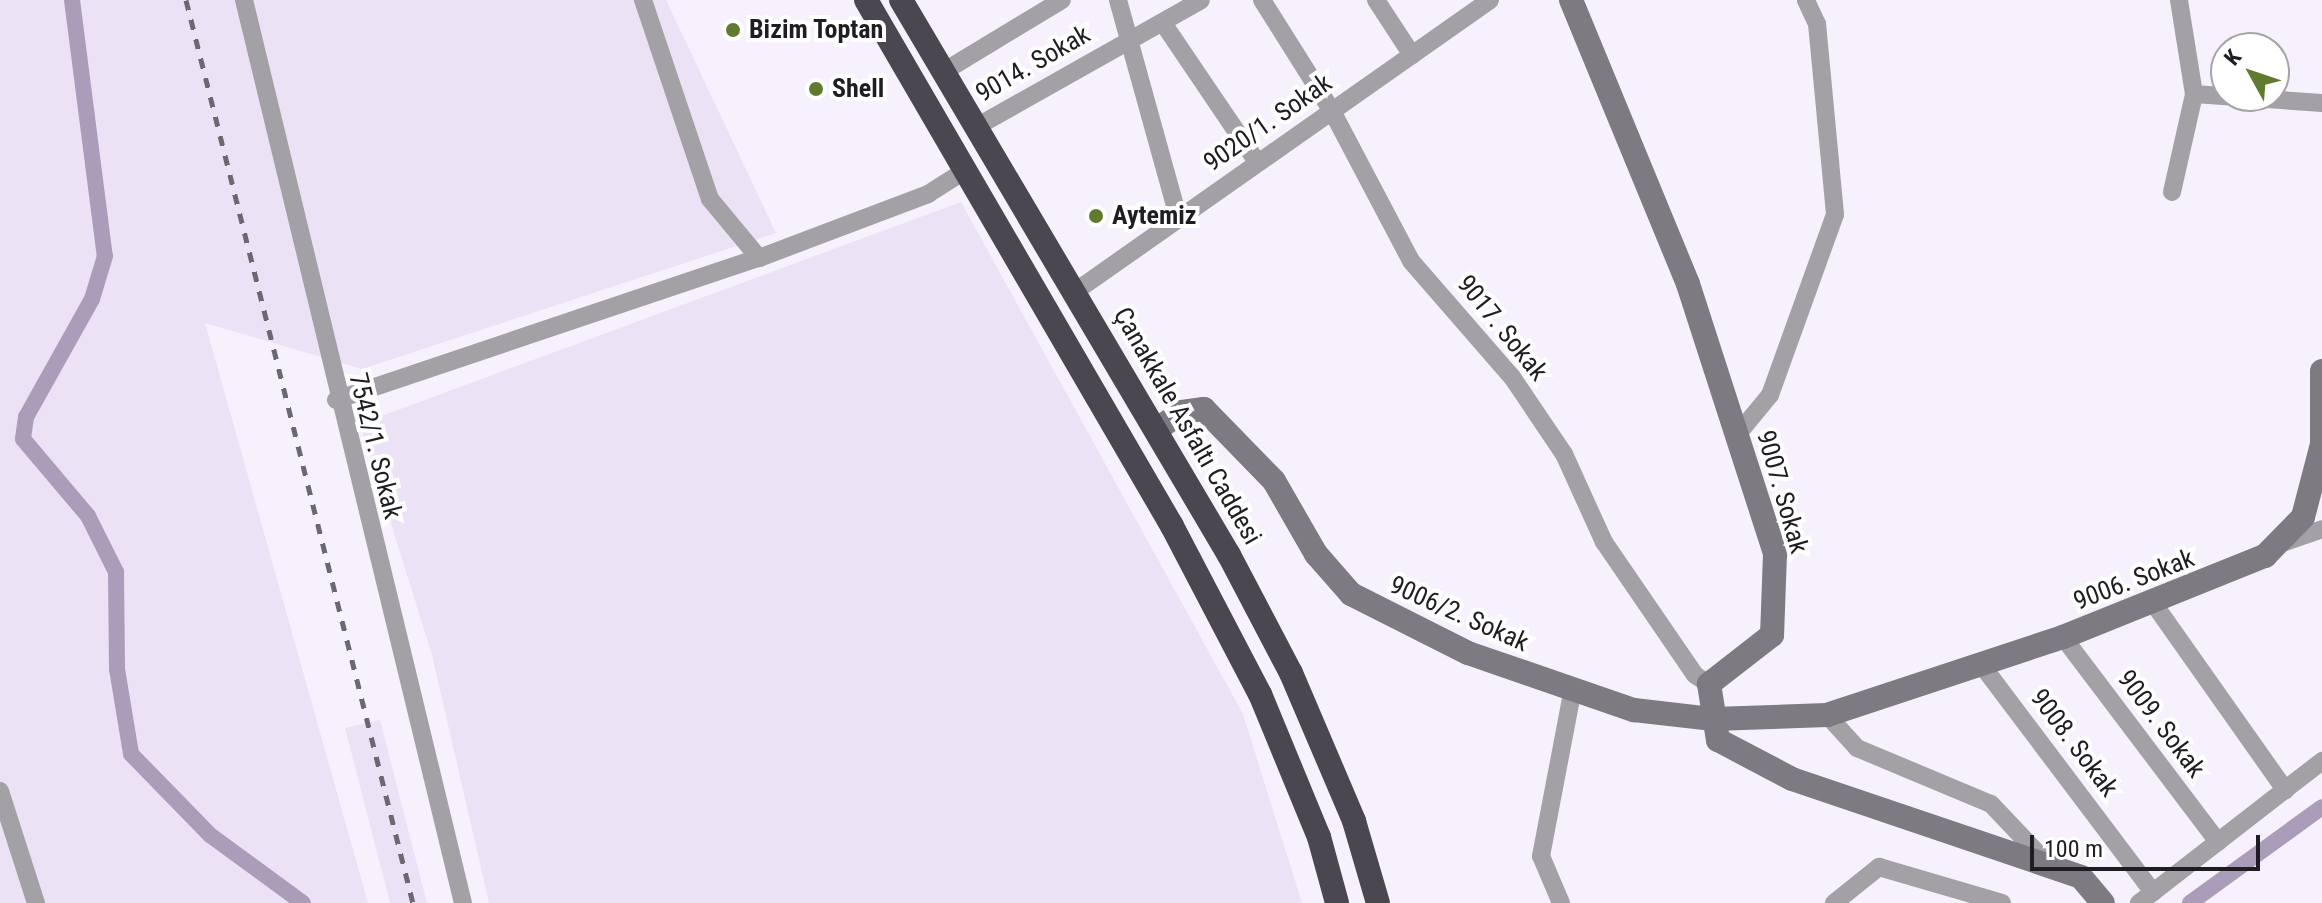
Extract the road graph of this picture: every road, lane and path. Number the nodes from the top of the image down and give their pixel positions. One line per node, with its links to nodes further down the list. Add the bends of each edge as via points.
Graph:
1 (244, 0): 29 (street, 7542/1. Sokak)
2 (643, 0): 26 (street, via 710,199)
3 (866, 0): 23 (highway)
4 (901, 0): 17 (highway, Çanakkale Asfaltı Caddesi)
5 (1062, 0): 17 (street)
6 (1118, 0): 15 (street)
7 (1201, 0): 14 (street, 9014. Sokak)
8 (1262, 0): 20 (street, 9017. Sokak)
9 (1376, 0): 16 (street)
10 (1490, 0): 16 (street, 9020/1. Sokak)
11 (1571, 0): 31 (street, 9007. Sokak, via 1688,284)
12 (1806, 0): 31 (street, via 1817,24 1835,214 1770,395)
13 (2179, 0): 18 (street)
14 (1163, 23): 15 (street, 9014. Sokak); 22 (street)
15 (1129, 40): 21 (street, 9014. Sokak); 25 (street)
16 (1412, 55): 20 (street, 9020/1. Sokak)
17 (943, 72): 21 (highway, Çanakkale Asfaltı Caddesi)
18 (2194, 94): 19 (street); 24 (street)
19 (2322, 103)
20 (1332, 111): 22 (street, 9020/1. Sokak); 37 (street, 9017. Sokak, via 1411,261 1512,377 1564,454 1604,542 1695,675)
21 (976, 127): 27 (highway, Çanakkale Asfaltı Caddesi)
22 (1257, 162): 25 (street, 9020/1. Sokak)
23 (966, 170): 26 (street, via 928,194); 49 (highway, via 1172,526 1260,694 1319,837)
24 (2172, 192)
25 (1178, 217): 27 (street, 9020/1. Sokak)
26 (759, 258): 29 (street)
27 (1076, 291): 30 (highway, Çanakkale Asfaltı Caddesi)
28 (2322, 371): 33 (street, via 2322,444 2303,517)
29 (336, 400): 48 (street, 7542/1. Sokak)
30 (1159, 428): 38 (street, 9006/2. Sokak, via 1182,412 1204,409 1274,481 1316,554 1351,594 1468,653); 50 (highway, Çanakkale Asfaltı Caddesi, via 1291,673 1354,821)
31 (1737, 435): 37 (street, 9007. Sokak, via 1775,554 1778,611 1772,635)
32 (2322, 529): 33 (street)
33 (2285, 542): 34 (street, 9006. Sokak)
34 (2154, 604): 35 (street, 9006. Sokak); 42 (street)
35 (2063, 637): 36 (street, 9006. Sokak); 44 (street, 9009. Sokak)
36 (1981, 664): 39 (street, 9006. Sokak); 46 (street, 9008. Sokak)
37 (1709, 684): 40 (street)
38 (1572, 693): 40 (street, 9006/2. Sokak); 51 (street, via 1541,856)
39 (1827, 715): 40 (street, 9006/2. Sokak); 45 (street, via 1857,748 1991,804)
40 (1713, 719): 45 (street, via 1718,740 1733,753 1792,779)
41 (2322, 761): 42 (street)
42 (2285, 790): 44 (street)
43 (0, 791): 47 (street)
44 (2218, 842): 46 (street)
45 (2047, 863): 54 (street, via 2081,877)
46 (2146, 898)
47 (36, 903)
48 (463, 903)
49 (1337, 903)
50 (1378, 903)
51 (1561, 903)
52 (1834, 903): 53 (street, via 1879,867)
53 (2002, 903)
54 (2103, 903)

